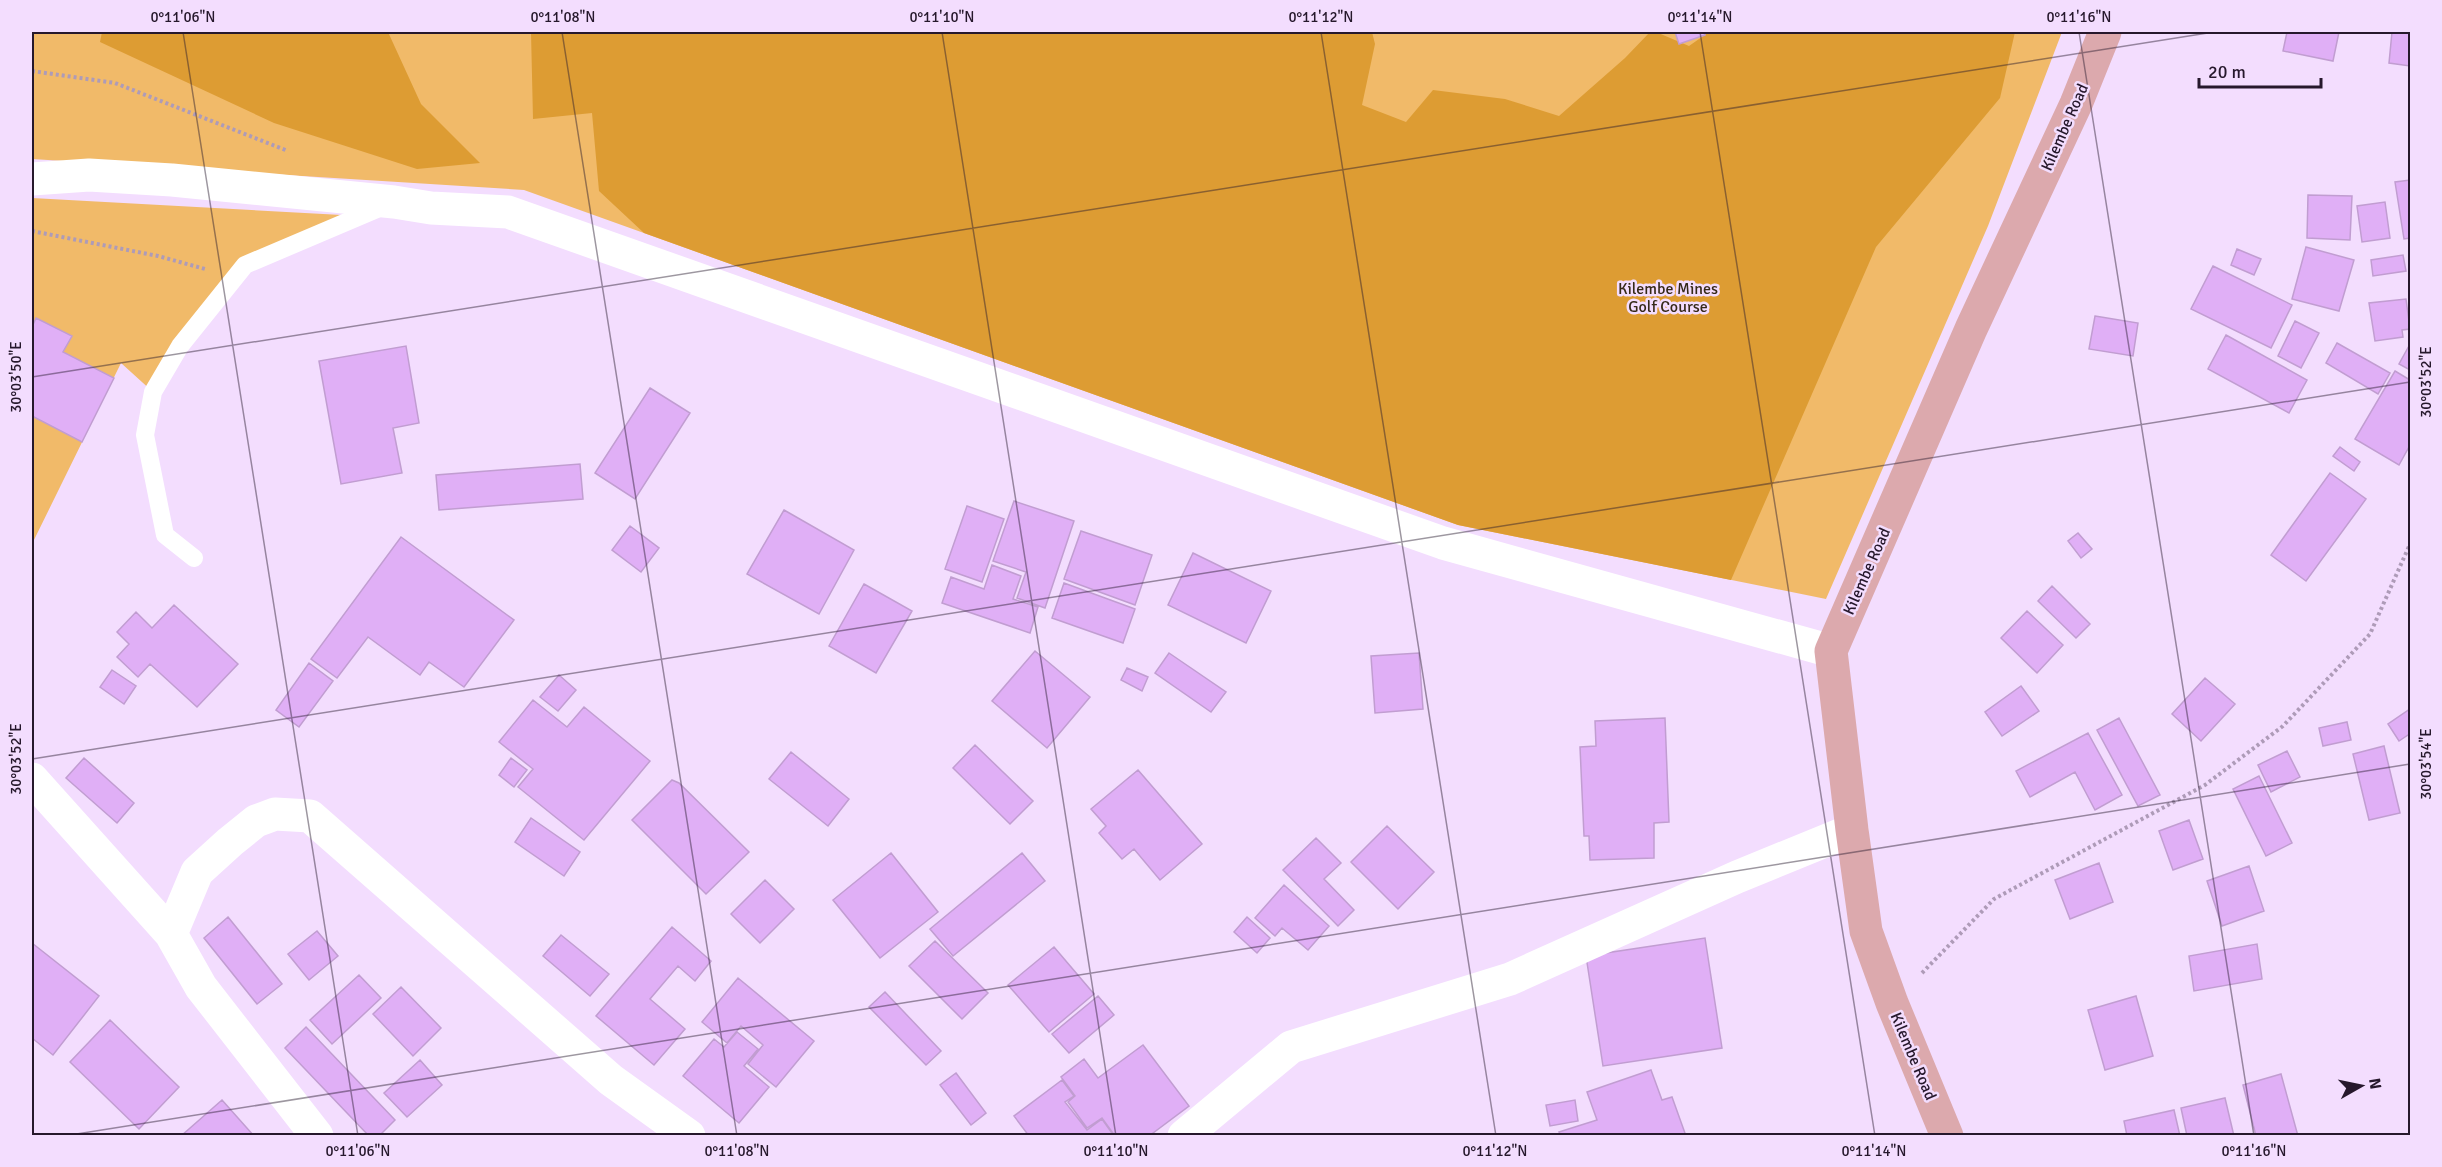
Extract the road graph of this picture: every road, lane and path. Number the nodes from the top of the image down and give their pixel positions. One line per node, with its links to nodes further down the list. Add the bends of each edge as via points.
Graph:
1 (2105, 32): 10 (main road, Kilembe Road)
2 (32, 71): 3 (path, via 115,83)
3 (289, 152)
4 (32, 179): 5 (street, via 88,175 172,180)
5 (394, 202): 7 (lane, via 245,265); 10 (street, via 508,212 1443,543)
6 (32, 231): 7 (path, via 158,256)
7 (234, 277): 9 (lane, via 180,346 153,392 145,435 165,535)
8 (2410, 544): 14 (path, via 2370,634 2283,726 2205,785 1994,899)
9 (194, 558)
10 (1831, 651): 12 (main road, Kilembe Road)
11 (32, 778): 13 (street)
12 (1851, 830): 14 (main road, Kilembe Road, via 1866,931); 17 (street, via 1510,979 1291,1047)
13 (171, 934): 15 (street, via 201,987); 16 (street, via 198,872 230,842 256,821 275,814 310,816 611,1080)
14 (1892, 1003): 18 (main road, Kilembe Road)
15 (317, 1136)
16 (689, 1136)
17 (1184, 1136)
18 (1947, 1136)

